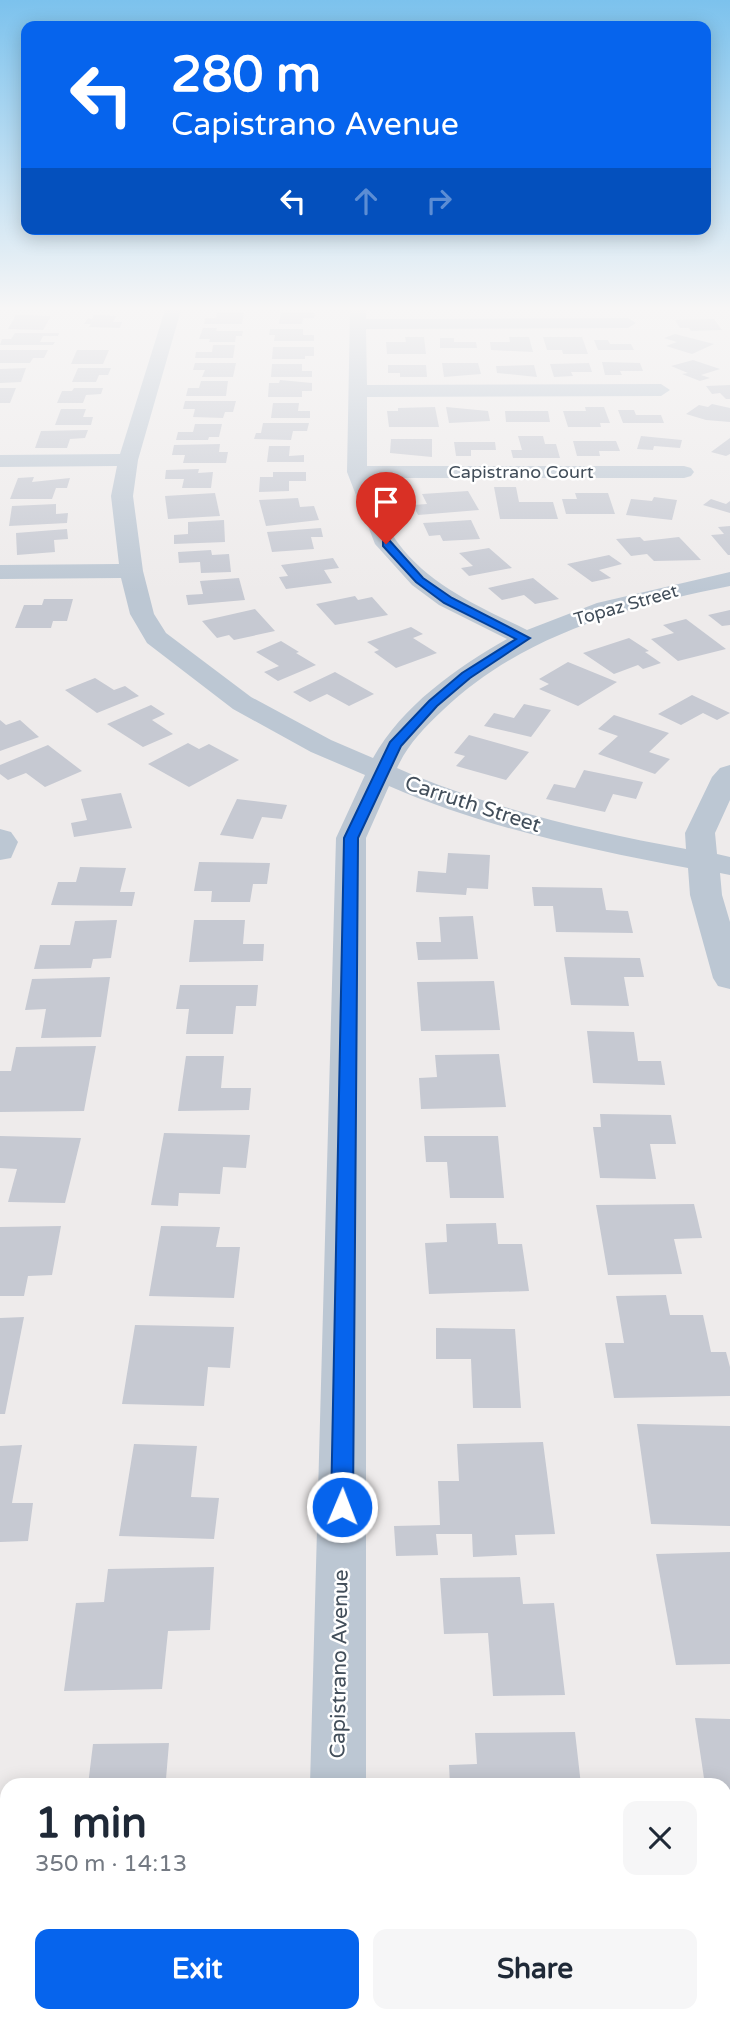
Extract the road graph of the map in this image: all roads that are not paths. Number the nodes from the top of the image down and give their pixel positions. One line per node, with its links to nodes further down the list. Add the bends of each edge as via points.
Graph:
1 (145, 404): 3 (street, Carruth Street)
2 (358, 404): 5 (street)
3 (128, 460): 4 (street); 7 (street, Carruth Street, via 122,496)
4 (0, 461)
5 (357, 472): 6 (street, Capistrano Court); 10 (street, via 386,544 420,580 448,600)
6 (684, 472)
7 (131, 571): 8 (street); 11 (street, Carruth Street, via 142,614 156,638 242,703 321,746)
8 (0, 572)
9 (730, 579): 10 (street, Topaz Street, via 643,597)
10 (524, 638): 11 (street, Capistrano Avenue, via 433,703 395,744)
11 (382, 772): 13 (street, Carruth Street, via 444,799 597,842); 15 (street, Capistrano Avenue, via 351,838)
12 (730, 774): 13 (street, via 700,834)
13 (717, 864): 14 (street, via 706,895)
14 (730, 978)
15 (338, 1778)

